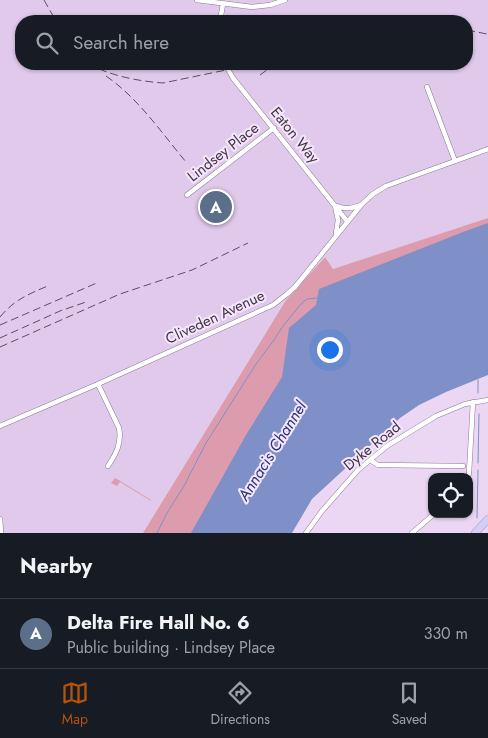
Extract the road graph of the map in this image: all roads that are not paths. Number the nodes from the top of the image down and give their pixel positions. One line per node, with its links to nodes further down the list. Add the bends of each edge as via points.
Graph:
1 (197, 0): 3 (street)
2 (285, 0): 3 (street, via 252,7)
3 (223, 4): 4 (street)
4 (221, 15)
5 (228, 70): 7 (street, Eaton Way)
6 (427, 87): 9 (street)
7 (274, 128): 10 (street, Lindsey Place); 12 (street, Eaton Way)
8 (488, 149): 9 (street, Cliveden Avenue)
9 (456, 161): 11 (street, Cliveden Avenue, via 386,186)
10 (187, 195)
11 (362, 204): 12 (street, via 347,209); 13 (street, Cliveden Avenue)
12 (335, 205): 13 (street, Eaton Way); 14 (street, via 338,220)
13 (347, 221): 14 (street, Cliveden Avenue)
14 (335, 236): 15 (street, Cliveden Avenue, via 287,294 272,305)
15 (98, 384): 18 (street, Cliveden Avenue); 20 (street, via 120,434 117,452)
16 (488, 400): 17 (street, Dyke Road)
17 (473, 402): 19 (street, Dyke Road, via 436,416); 22 (street)
18 (0, 426)
19 (370, 460): 21 (street, via 378,465); 27 (street, Dyke Road)
20 (108, 466)
21 (463, 466)
22 (469, 473)
23 (429, 518): 28 (street)
24 (0, 519): 26 (street)
25 (488, 519): 29 (highway)
26 (1, 533)
27 (306, 533)
28 (412, 533)
29 (475, 533)

